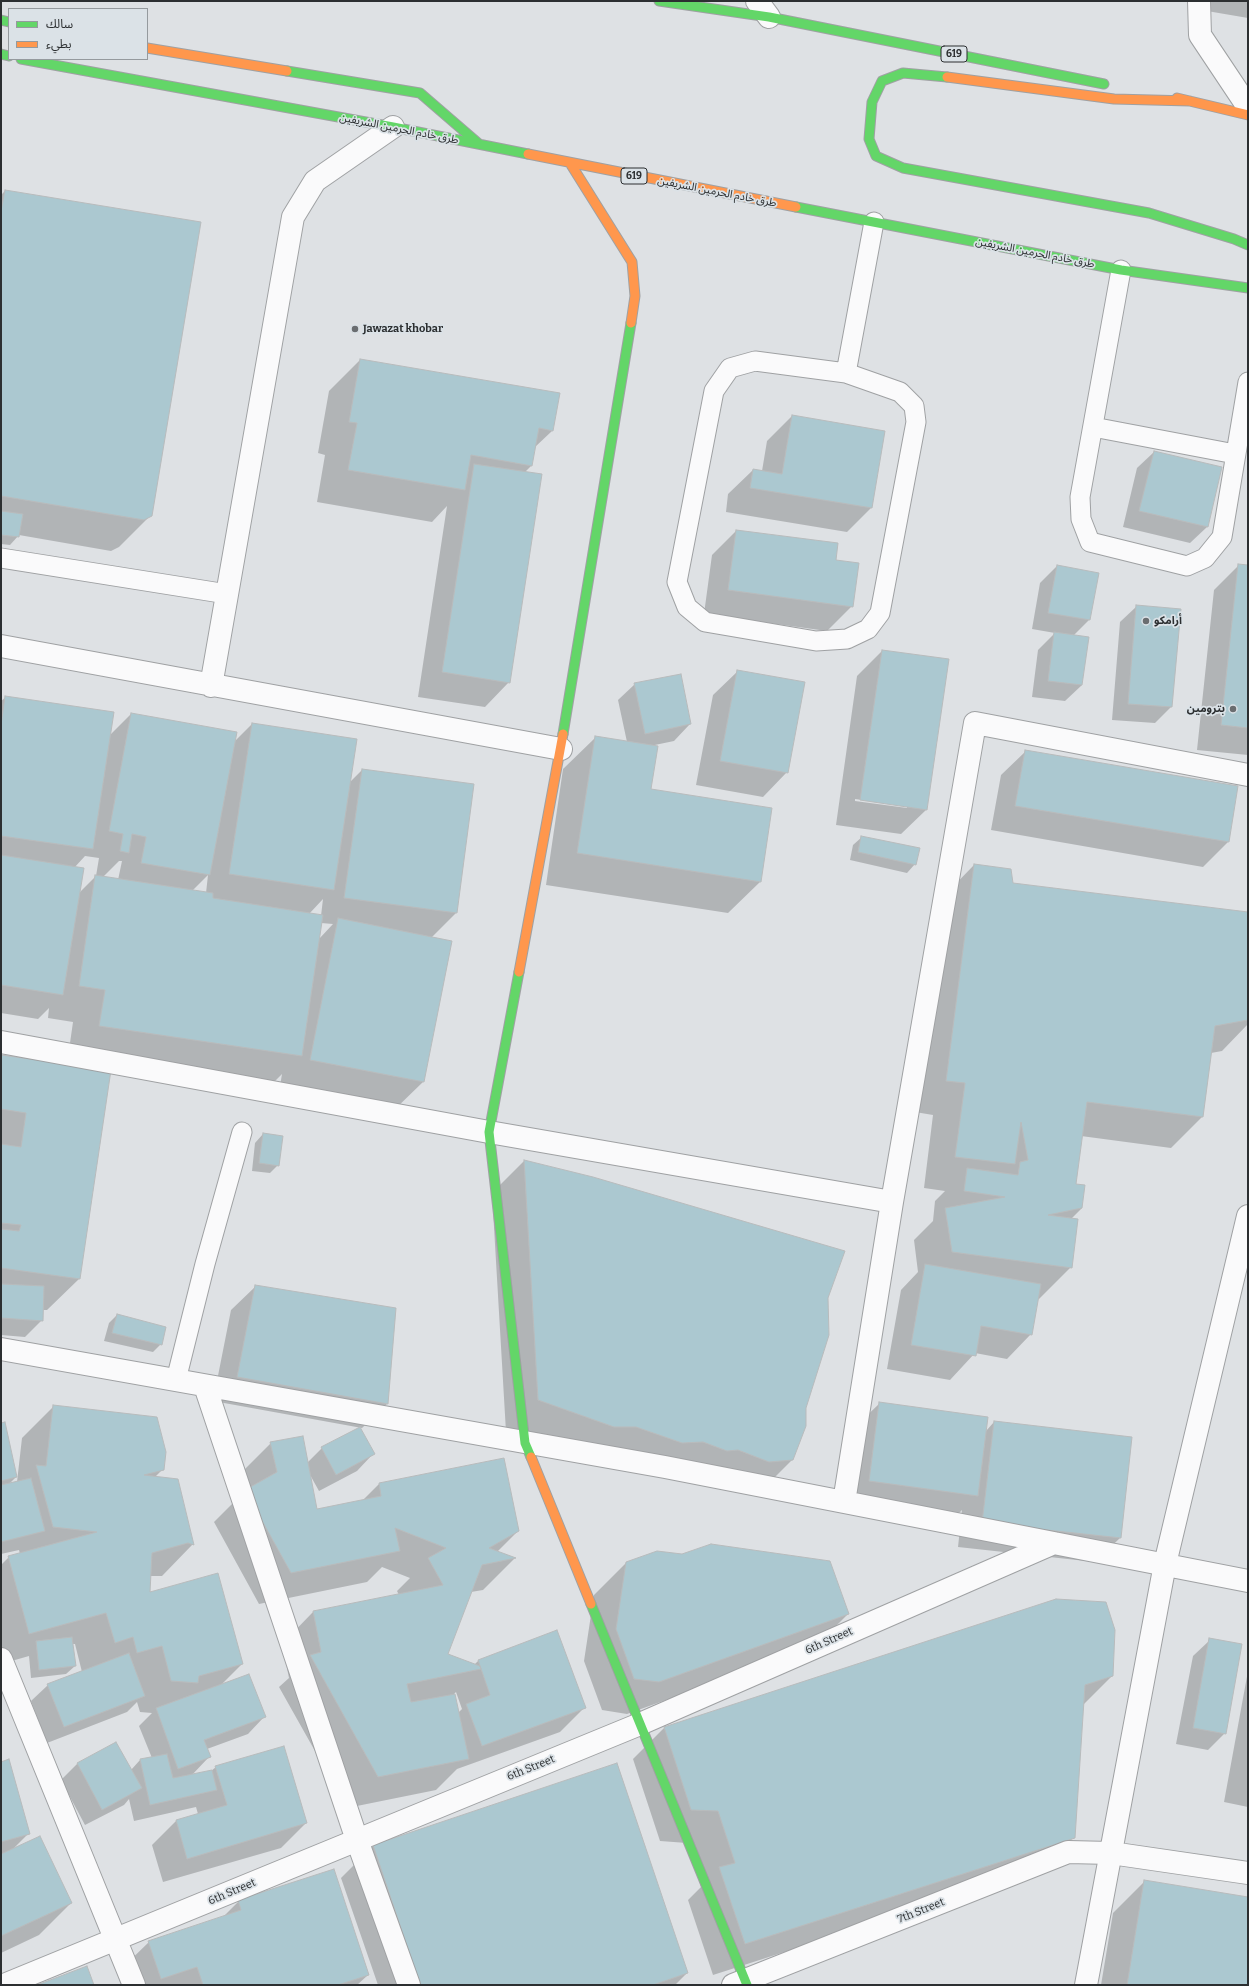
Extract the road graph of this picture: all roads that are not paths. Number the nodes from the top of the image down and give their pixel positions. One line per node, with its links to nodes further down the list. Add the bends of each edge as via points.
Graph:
1 (660, 1): 3 (main road, 619)
2 (1199, 1): 9 (street, via 1200,35)
3 (763, 9): 6 (main road, 619)
4 (148, 48): 12 (main road, via 420,93)
5 (27, 60): 11 (main road, طرق خادم الحرمين الشريفين / 619)
6 (1112, 86)
7 (1136, 90): 8 (main road)
8 (1190, 101): 10 (main road); 15 (main road, via 1114,99 903,73 882,82 872,102 868,138 876,156 903,168 1149,213)
9 (1248, 107)
10 (1248, 115)
11 (393, 127): 12 (main road, طرق خادم الحرمين الشريفين / 619); 23 (street, via 315,181 293,217)
12 (481, 145): 13 (main road, طرق خادم الحرمين الشريفين / 619)
13 (570, 163): 14 (main road, طرق خادم الحرمين الشريفين / 619); 26 (main road, via 632,262 635,296)
14 (874, 222): 16 (main road, طرق خادم الحرمين الشريفين / 619); 18 (lane)
15 (1248, 245)
16 (1121, 270): 17 (main road, طرق خادم الحرمين الشريفين / 619); 20 (lane)
17 (1248, 288)
18 (846, 373): 18 (lane, via 900,392 914,406 916,422 880,613 868,629 847,638 816,641 705,622 687,607 677,582 714,391 730,368 755,361)
19 (1248, 382): 21 (lane)
20 (1093, 426): 21 (lane); 21 (lane, via 1080,497 1081,519 1090,542 1187,566 1204,558 1222,536)
21 (1235, 454)
22 (1, 558): 23 (lane)
23 (227, 594): 25 (street)
24 (1, 646): 25 (street)
25 (211, 686): 26 (street)
26 (561, 749): 30 (main road)
27 (1248, 775): 31 (street, via 975,723)
28 (1, 1042): 30 (street)
29 (242, 1132): 34 (lane)
30 (489, 1132): 31 (street); 36 (main road)
31 (892, 1202): 37 (street)
32 (1248, 1216): 39 (street)
33 (1, 1349): 34 (street)
34 (176, 1380): 35 (street)
35 (205, 1386): 36 (street); 43 (street)
36 (525, 1443): 37 (street); 42 (main road)
37 (844, 1502): 38 (street)
38 (1054, 1543): 39 (street); 42 (street, 6th Street)
39 (1164, 1564): 40 (street); 44 (street)
40 (1248, 1581)
41 (1, 1659): 46 (street)
42 (640, 1724): 43 (street, 6th Street); 47 (main road)
43 (356, 1840): 46 (street, 6th Street); 50 (street)
44 (1110, 1853): 45 (street, 7th Street); 47 (street, 7th Street, via 1068,1852); 51 (street)
45 (1248, 1874)
46 (116, 1940): 48 (street, 6th Street); 49 (street)
47 (742, 1984)
48 (4, 1985)
49 (134, 1985)
50 (409, 1985)
51 (1086, 1985)

